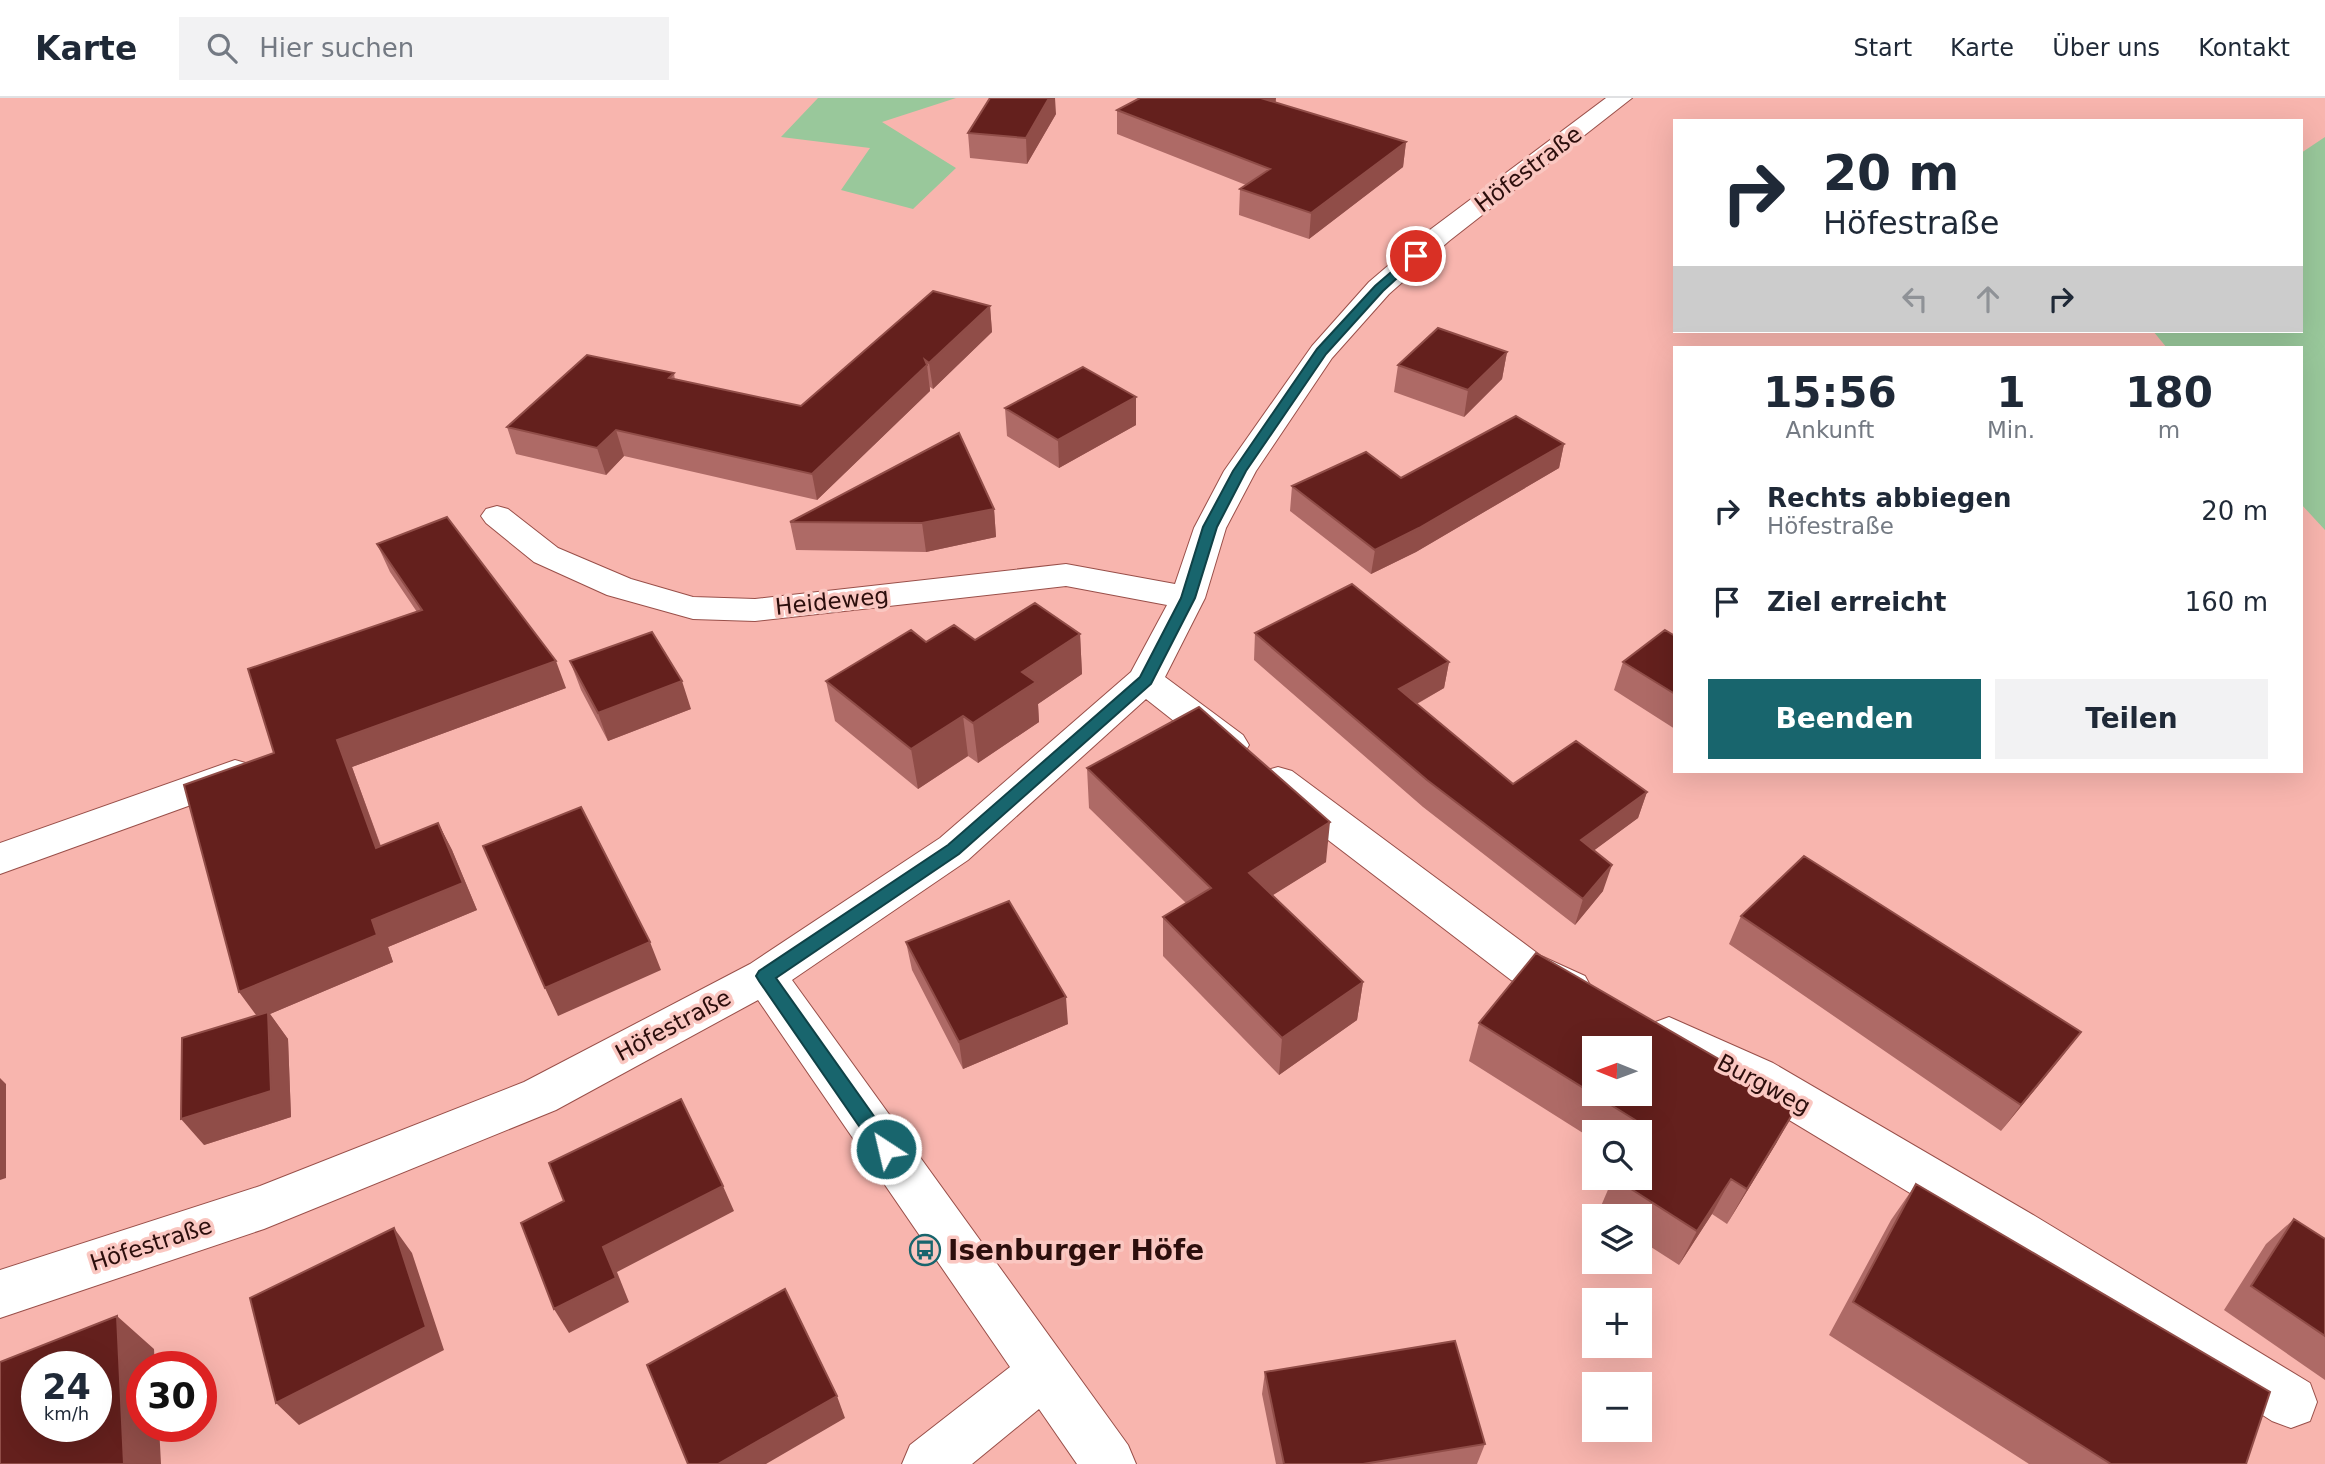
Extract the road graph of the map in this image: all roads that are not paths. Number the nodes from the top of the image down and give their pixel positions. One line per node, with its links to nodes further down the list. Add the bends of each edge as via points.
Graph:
1 (1621, 98): 3 (street, Höfestraße, via 1440,235 1379,288 1322,352 1240,471 1210,527)
2 (497, 516): 3 (street, Heideweg, via 546,555 618,587 693,608 755,610 1066,575)
3 (1188, 598): 4 (street, Höfestraße)
4 (1145, 680): 7 (street, Höfestraße, via 954,849); 10 (street, Burgweg, via 1526,968 1757,1077 2018,1231)
5 (243, 771): 6 (street)
6 (0, 859)
7 (765, 976): 8 (street, Höfestraße, via 540,1096 264,1207); 9 (street)
8 (0, 1294)
9 (1043, 1373): 11 (street); 12 (street)
10 (2291, 1402)
11 (929, 1464)
12 (1109, 1464)

